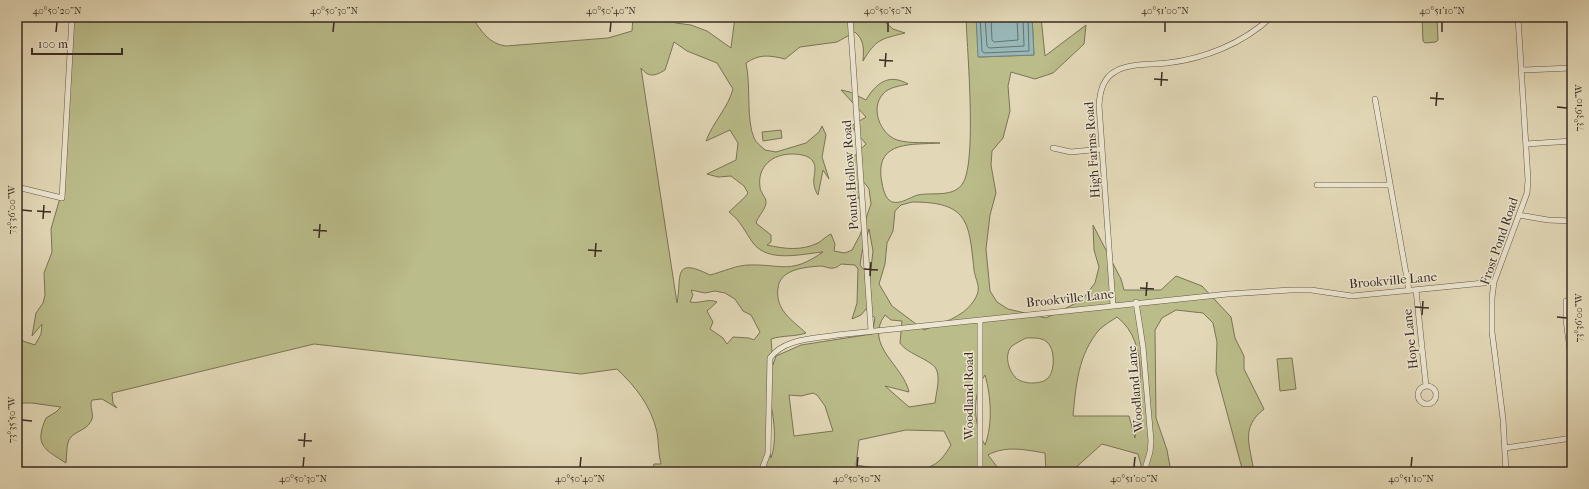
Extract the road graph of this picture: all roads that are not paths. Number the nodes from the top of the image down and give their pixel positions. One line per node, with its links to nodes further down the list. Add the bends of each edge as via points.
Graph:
1 (72, 17): 14 (street, via 62,198)
2 (850, 17): 24 (street, Pound Hollow Road)
3 (1271, 17): 11 (street, High Farms Road, via 1245,37 1210,53 1169,63 1126,67 1111,74 1103,84 1100,94)
4 (1518, 17): 6 (street, Frost Pond Road)
5 (1572, 68): 6 (street)
6 (1521, 70): 9 (street, Frost Pond Road)
7 (1374, 99): 13 (street)
8 (1572, 142): 9 (street)
9 (1526, 144): 15 (street, Frost Pond Road, via 1527,193)
10 (1053, 148): 11 (street, via 1071,152)
11 (1102, 149): 22 (street, High Farms Road)
12 (1317, 185): 13 (street)
13 (1390, 185): 18 (street)
14 (17, 187)
15 (1519, 215): 16 (street); 17 (street, Frost Pond Road)
16 (1572, 221)
17 (1494, 282): 19 (street, Brookville Lane); 28 (street, Frost Pond Road, via 1492,332)
18 (1409, 290): 19 (street, Brookville Lane); 21 (street, Brookville Lane, via 1352,296 1291,290)
19 (1416, 290): 26 (street, Hope Lane)
20 (1572, 300): 25 (street, via 1566,301 1566,310)
21 (1136, 302): 22 (street, Brookville Lane); 31 (street, Woodland Lane, via 1151,441)
22 (1113, 305): 23 (street, Brookville Lane)
23 (980, 320): 24 (street, Brookville Lane); 30 (street, Woodland Road)
24 (871, 331): 29 (street, Brookville Lane, via 801,341 776,350 769,364 768,446)
25 (1572, 365)
26 (1426, 386)
27 (1572, 438): 28 (street)
28 (1505, 448): 32 (street, Frost Pond Road)
29 (761, 472)
30 (980, 472)
31 (1144, 472)
32 (1506, 472)

